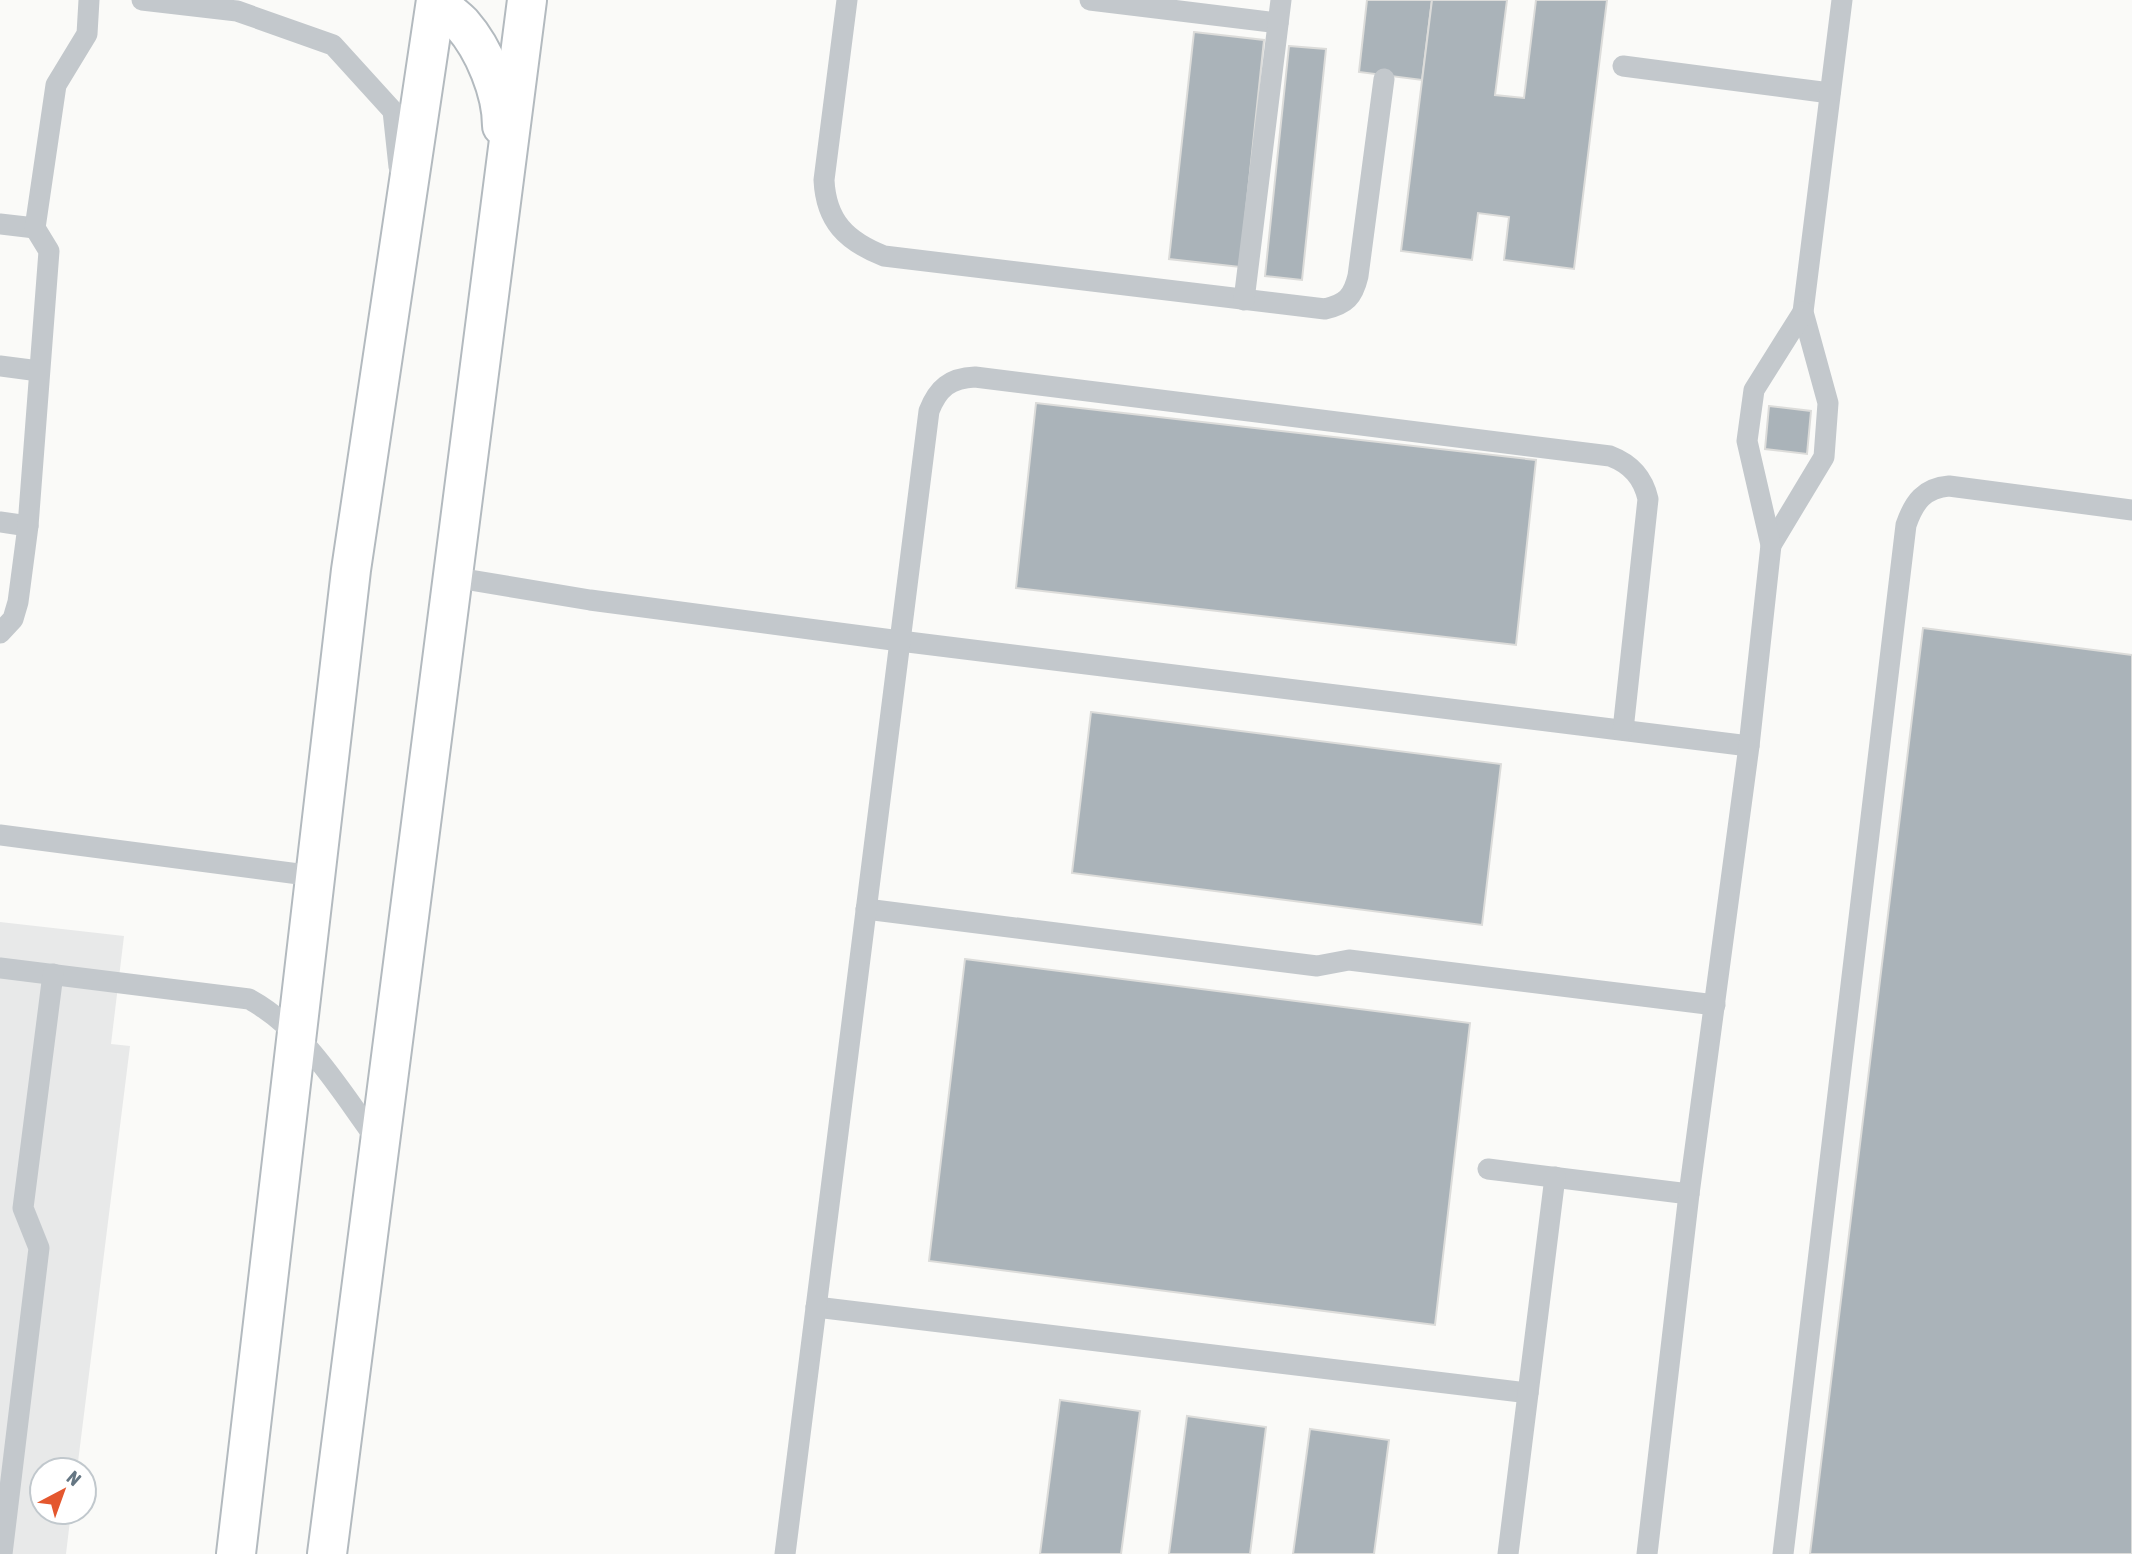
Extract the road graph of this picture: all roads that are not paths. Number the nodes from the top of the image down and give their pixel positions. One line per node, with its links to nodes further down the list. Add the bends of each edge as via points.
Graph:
1 (89, 0): 16 (lane, via 87,34 56,85)
2 (142, 0): 14 (lane, via 237,11 333,46 393,111)
3 (527, 0): 13 (street)
4 (847, 0): 17 (lane, via 824,180 832,220 846,236 884,256)
5 (1090, 0): 9 (lane)
6 (1281, 0): 9 (lane)
7 (1842, 0): 12 (lane)
8 (435, 1): 13 (street, via 462,24 493,81 502,117); 14 (street)
9 (1278, 23): 17 (lane)
10 (1623, 66): 12 (lane)
11 (1384, 79): 17 (lane, via 1354,292 1343,304 1325,309)
12 (1830, 93): 18 (lane)
13 (503, 194): 25 (street)
14 (403, 211): 31 (street, via 351,570)
15 (0, 224): 16 (lane)
16 (35, 228): 20 (lane, via 49,251)
17 (1244, 300)
18 (1803, 312): 24 (lane, via 1754,390 1747,441); 24 (lane, via 1828,403 1824,457)
19 (0, 366): 20 (lane)
20 (39, 371): 23 (lane)
21 (2132, 510): 49 (lane, via 1949,486 1934,487 1912,509)
22 (0, 522): 23 (lane)
23 (28, 526): 26 (lane, via 19,602 13,620)
24 (1771, 545): 29 (lane)
25 (452, 577): 27 (lane, via 590,600); 37 (street)
26 (0, 633)
27 (900, 640): 28 (lane); 28 (lane, via 929,411 944,385 960,378 1610,456 1624,461 1644,483 1648,499); 32 (lane)
28 (1623, 730): 29 (lane)
29 (1749, 746): 35 (lane)
30 (0, 835): 31 (lane)
31 (314, 876): 36 (street)
32 (866, 909): 35 (lane, via 1317,967 1349,960); 41 (lane)
33 (0, 968): 34 (lane)
34 (53, 974): 36 (lane, via 249,999 273,1012); 43 (lane, via 23,1208 39,1248)
35 (1715, 1005): 40 (lane)
36 (296, 1033): 37 (lane); 44 (street)
37 (379, 1143): 45 (street)
38 (1488, 1169): 39 (lane)
39 (1555, 1177): 40 (lane); 42 (lane)
40 (1689, 1194): 48 (lane)
41 (816, 1307): 42 (lane); 46 (lane)
42 (1528, 1393): 47 (lane)
43 (2, 1554)
44 (236, 1554)
45 (327, 1554)
46 (785, 1554)
47 (1508, 1554)
48 (1647, 1554)
49 (1783, 1554)

